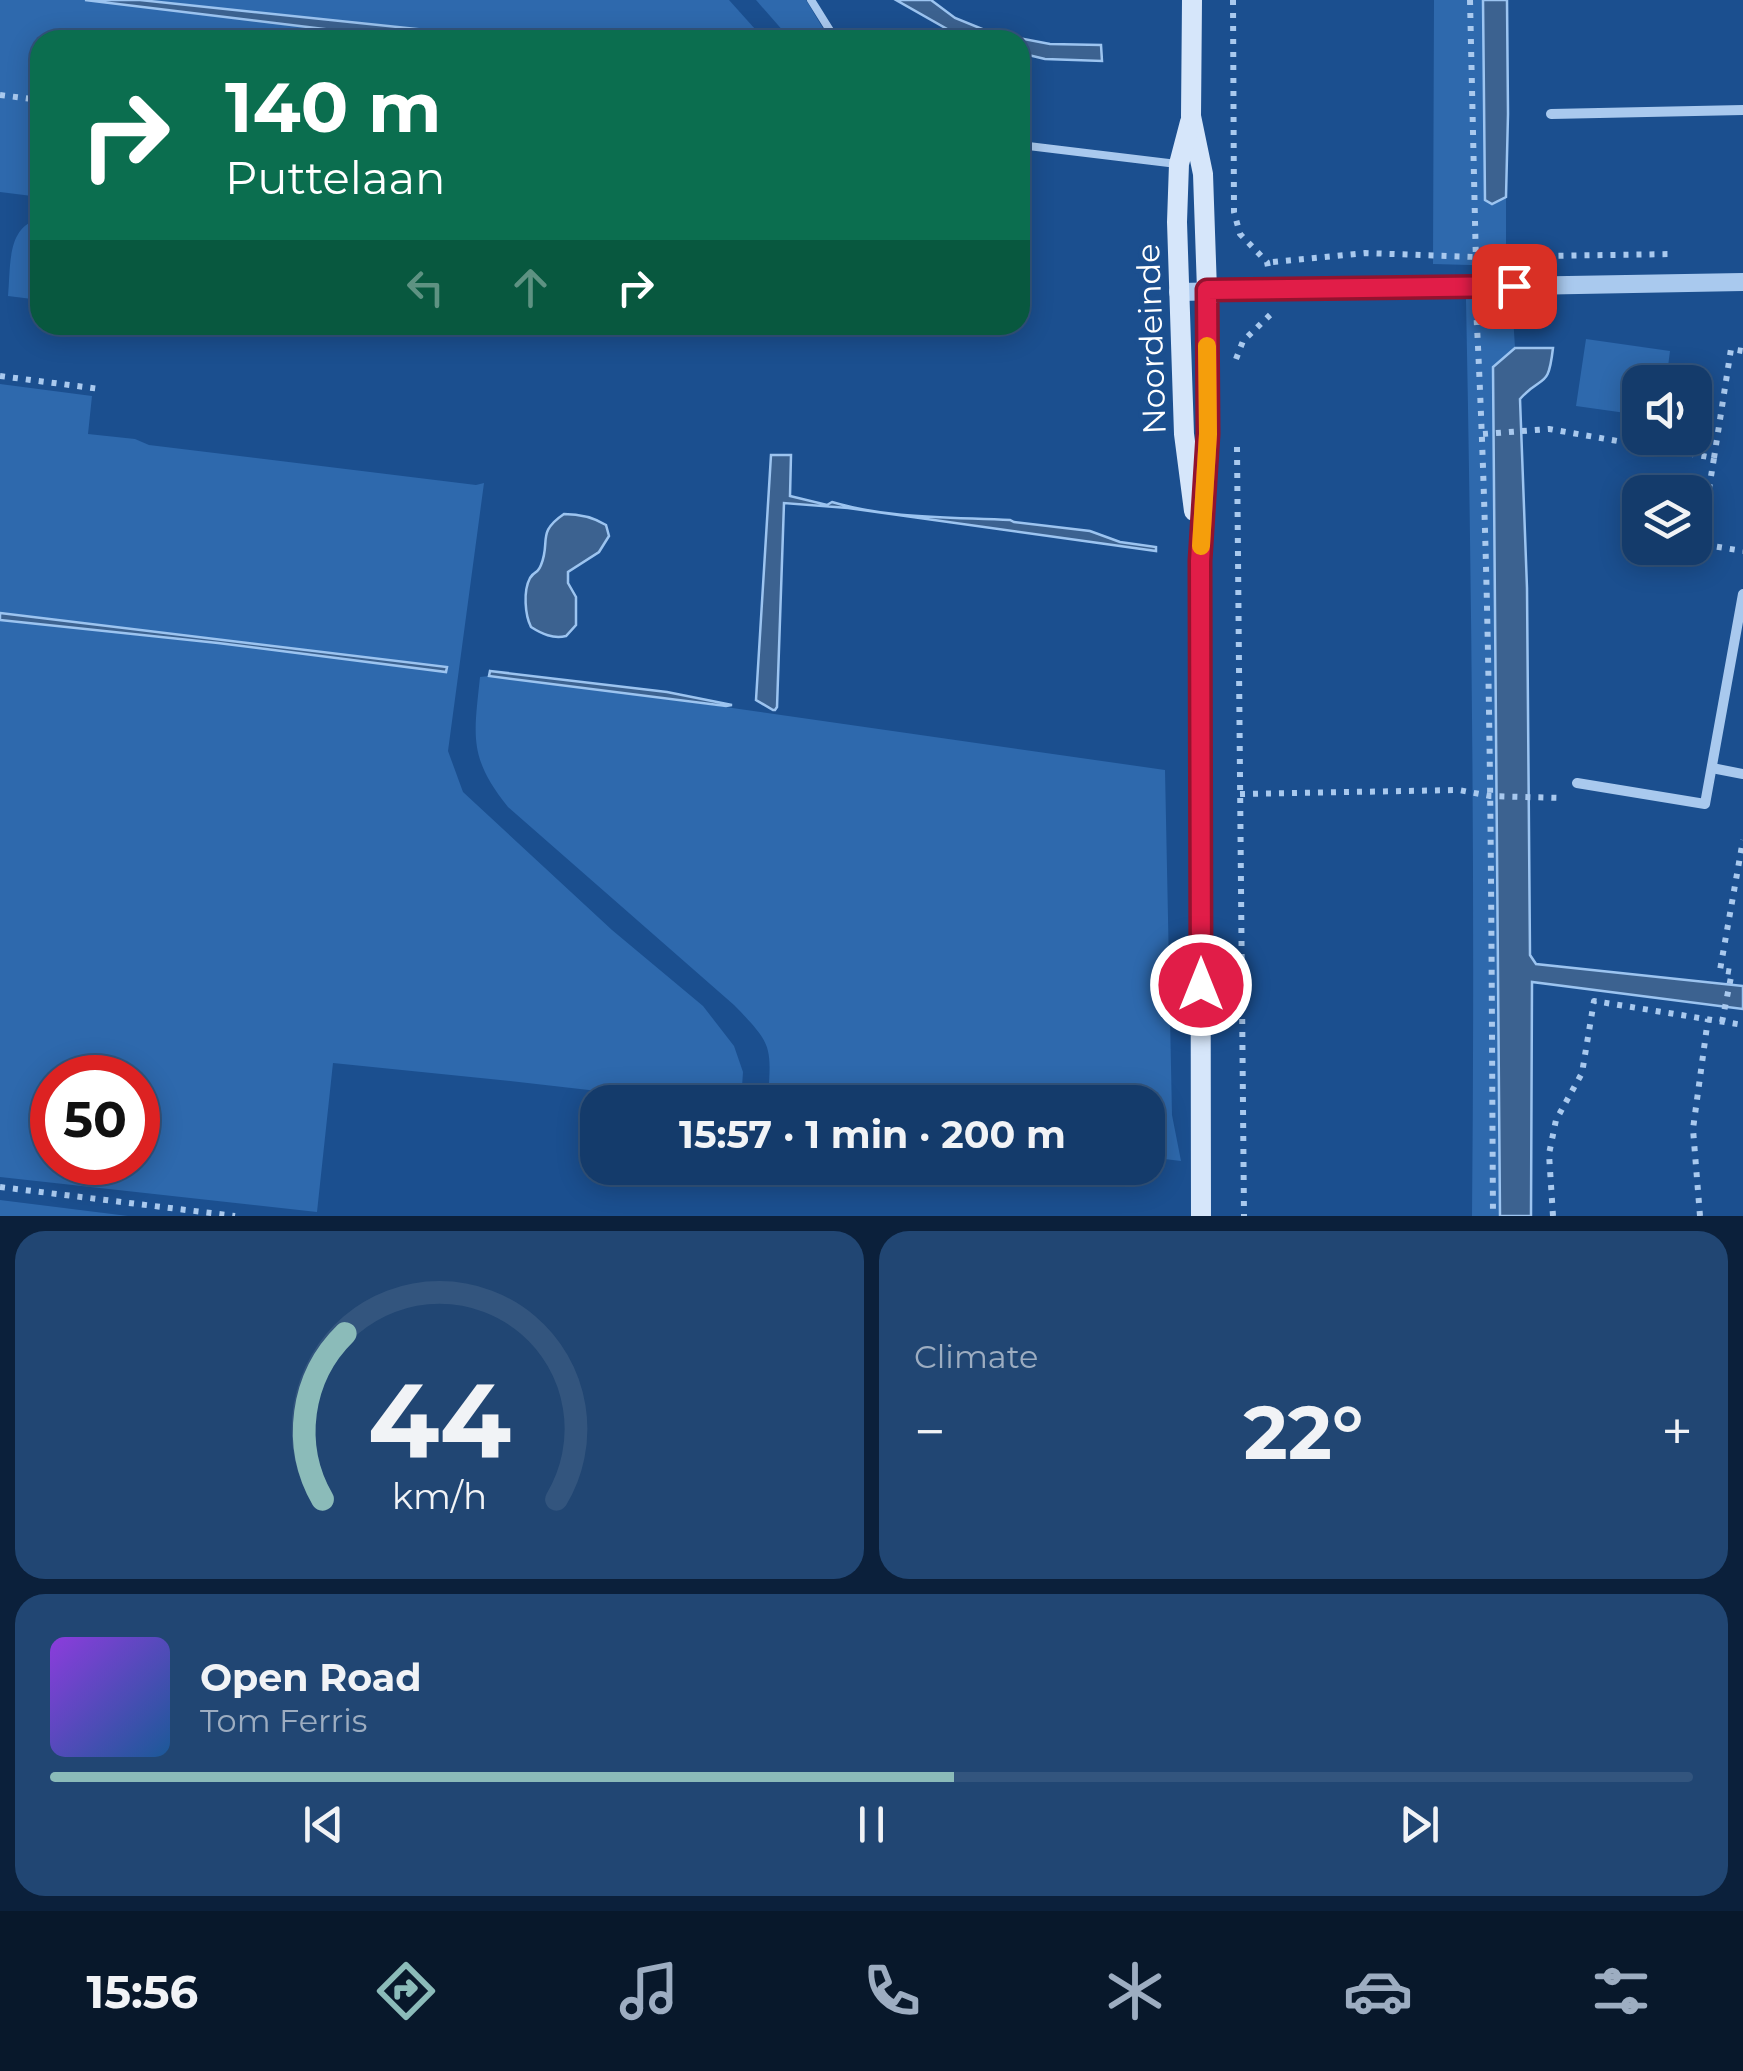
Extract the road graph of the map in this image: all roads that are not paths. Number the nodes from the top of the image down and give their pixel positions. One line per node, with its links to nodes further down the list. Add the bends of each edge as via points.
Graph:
1 (810, 0): 3 (lane)
2 (1192, 0): 6 (main road, Noordeinde)
3 (830, 30)
4 (1743, 110): 5 (street)
5 (1551, 114)
6 (1192, 116): 8 (main road, Noordeinde); 9 (main road, Noordeinde)
7 (1030, 146): 8 (lane)
8 (1179, 164): 9 (lane); 12 (main road, Noordeinde)
9 (1202, 166): 11 (main road, Noordeinde)
10 (1743, 282): 11 (street)
11 (1207, 290): 12 (street); 13 (main road, Noordeinde)
12 (1178, 292): 13 (main road, Noordeinde, via 1184,434)
13 (1200, 561): 18 (main road, Noordeinde)
14 (1743, 594): 15 (street)
15 (1712, 768): 16 (street); 17 (street, via 1705,804)
16 (1743, 774)
17 (1578, 783)
18 (1201, 1216)

